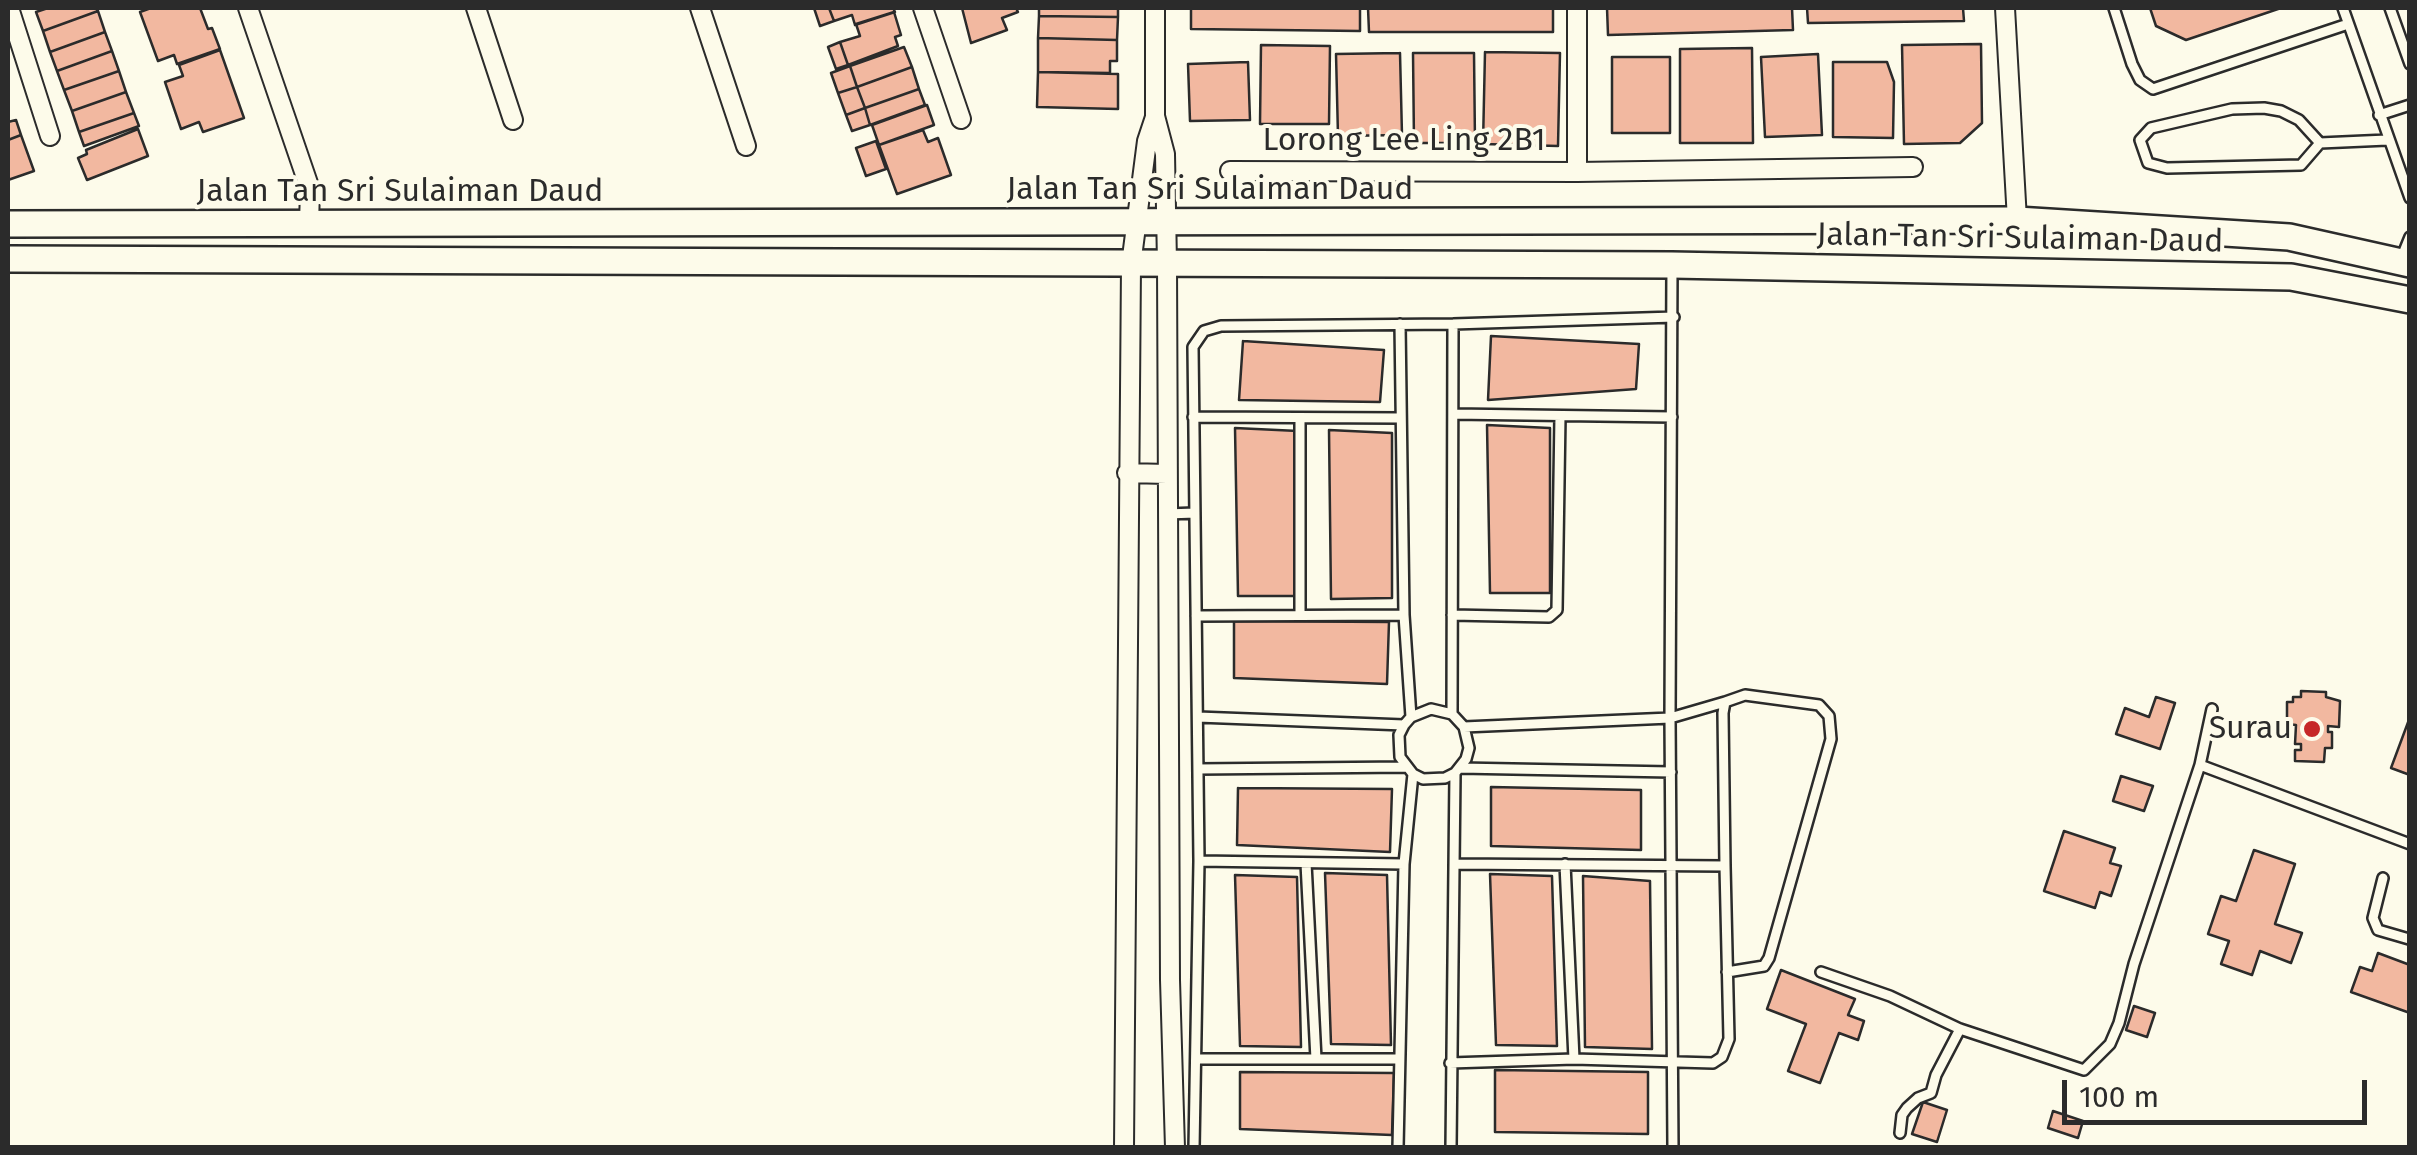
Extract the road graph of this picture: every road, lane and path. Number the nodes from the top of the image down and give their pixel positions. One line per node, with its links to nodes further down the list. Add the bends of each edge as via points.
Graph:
1 (9, 8): 19 (street)
2 (248, 8): 31 (street, via 310,189)
3 (476, 8): 18 (street)
4 (700, 8): 22 (street)
5 (922, 8): 17 (street)
6 (1155, 8): 16 (street)
7 (1577, 8): 25 (street, Lorong Lee Ling 2B1)
8 (2006, 8): 27 (street)
9 (2114, 8): 12 (lane, via 2132,64 2153,89)
10 (2342, 8): 12 (lane)
11 (2390, 8): 13 (lane)
12 (2348, 24): 15 (lane)
13 (2410, 64)
14 (2410, 106): 15 (lane)
15 (2379, 115): 20 (lane)
16 (1155, 116): 28 (street); 29 (street, via 1165,154)
17 (961, 119)
18 (513, 120)
19 (50, 136)
20 (2388, 140): 21 (lane); 26 (lane)
21 (2320, 143): 21 (lane, via 2299,120 2264,108 2151,128 2140,140 2148,163 2167,168 2301,164)
22 (746, 146)
23 (1913, 167): 25 (street, Lorong Lee Ling 2B1)
24 (1230, 171): 25 (street, Lorong Lee Ling 2B1)
25 (1577, 172)
26 (2410, 198)
27 (2017, 220): 29 (main road, Jalan Tan Sri Sulaiman Daud); 32 (main road, Jalan Tan Sri Sulaiman Daud, via 2289,237)
28 (1134, 222): 29 (main road, Jalan Tan Sri Sulaiman Daud); 31 (main road, Jalan Tan Sri Sulaiman Daud); 34 (street)
29 (1166, 222): 35 (street)
30 (8, 224): 31 (main road, Jalan Tan Sri Sulaiman Daud)
31 (308, 225)
32 (2406, 254)
33 (8, 259): 34 (main road, Jalan Tan Sri Sulaiman Daud)
34 (1131, 264): 35 (main road, Jalan Tan Sri Sulaiman Daud); 47 (street)
35 (1167, 264): 36 (main road, Jalan Tan Sri Sulaiman Daud); 48 (street)
36 (1672, 265): 37 (main road, Jalan Tan Sri Sulaiman Daud, via 2292,277); 38 (lane)
37 (2410, 300)
38 (1674, 317): 40 (lane); 44 (lane)
39 (1400, 324): 40 (lane); 43 (lane, via 1204,331 1193,346); 45 (lane)
40 (1453, 324): 41 (lane)
41 (1453, 414): 42 (lane); 52 (lane)
42 (1560, 416): 44 (lane); 52 (lane, via 1557,610 1550,617)
43 (1193, 417): 46 (lane); 49 (lane)
44 (1672, 417): 59 (lane)
45 (1401, 418): 46 (lane); 53 (lane)
46 (1300, 419): 51 (lane)
47 (1127, 473): 48 (street); 89 (street)
48 (1167, 474): 50 (street)
49 (1195, 513): 50 (lane); 54 (lane)
50 (1168, 514): 79 (street)
51 (1300, 614): 53 (lane); 54 (lane)
52 (1452, 614): 57 (lane)
53 (1404, 615): 60 (lane)
54 (1196, 616): 58 (lane)
55 (1725, 702): 59 (lane); 74 (lane); 77 (lane, via 1745,695 1819,705 1832,726 1769,958 1764,966)
56 (2212, 709): 62 (lane)
57 (1452, 714): 60 (lane, via 1431,709); 61 (lane)
58 (1198, 717): 60 (lane); 63 (lane)
59 (1670, 718): 61 (lane); 66 (lane)
60 (1407, 721): 64 (lane, via 1398,746)
61 (1464, 726): 65 (lane, via 1468,748)
62 (2200, 765): 67 (lane); 81 (lane, via 2110,1044 2084,1070)
63 (1198, 769): 64 (lane); 68 (lane)
64 (1409, 770): 65 (lane, via 1434,780); 70 (lane)
65 (1458, 770): 66 (lane); 71 (lane)
66 (1671, 772): 73 (lane)
67 (2410, 844)
68 (1199, 862): 69 (lane); 80 (lane)
69 (1306, 863): 70 (lane); 82 (lane)
70 (1404, 864): 84 (lane)
71 (1454, 864): 72 (lane); 86 (lane)
72 (1565, 864): 73 (lane); 85 (lane)
73 (1672, 865): 74 (lane); 87 (lane)
74 (1725, 866): 77 (lane)
75 (2383, 878): 76 (lane, via 2373,918 2378,930)
76 (2408, 939)
77 (1728, 972): 87 (lane, via 1729,1038 1722,1057)
78 (1821, 972): 81 (lane)
79 (1170, 980): 80 (lane); 90 (street)
80 (1195, 986): 83 (lane)
81 (1960, 1029): 88 (lane, via 1931,1093 1907,1108)
82 (1316, 1058): 83 (lane); 84 (lane)
83 (1196, 1059): 91 (lane)
84 (1399, 1059): 92 (lane)
85 (1574, 1059): 86 (lane); 87 (lane)
86 (1450, 1062): 93 (lane)
87 (1672, 1063): 94 (lane)
88 (1900, 1132)
89 (1124, 1148)
90 (1175, 1148)
91 (1194, 1148)
92 (1398, 1148)
93 (1451, 1148)
94 (1673, 1148)

